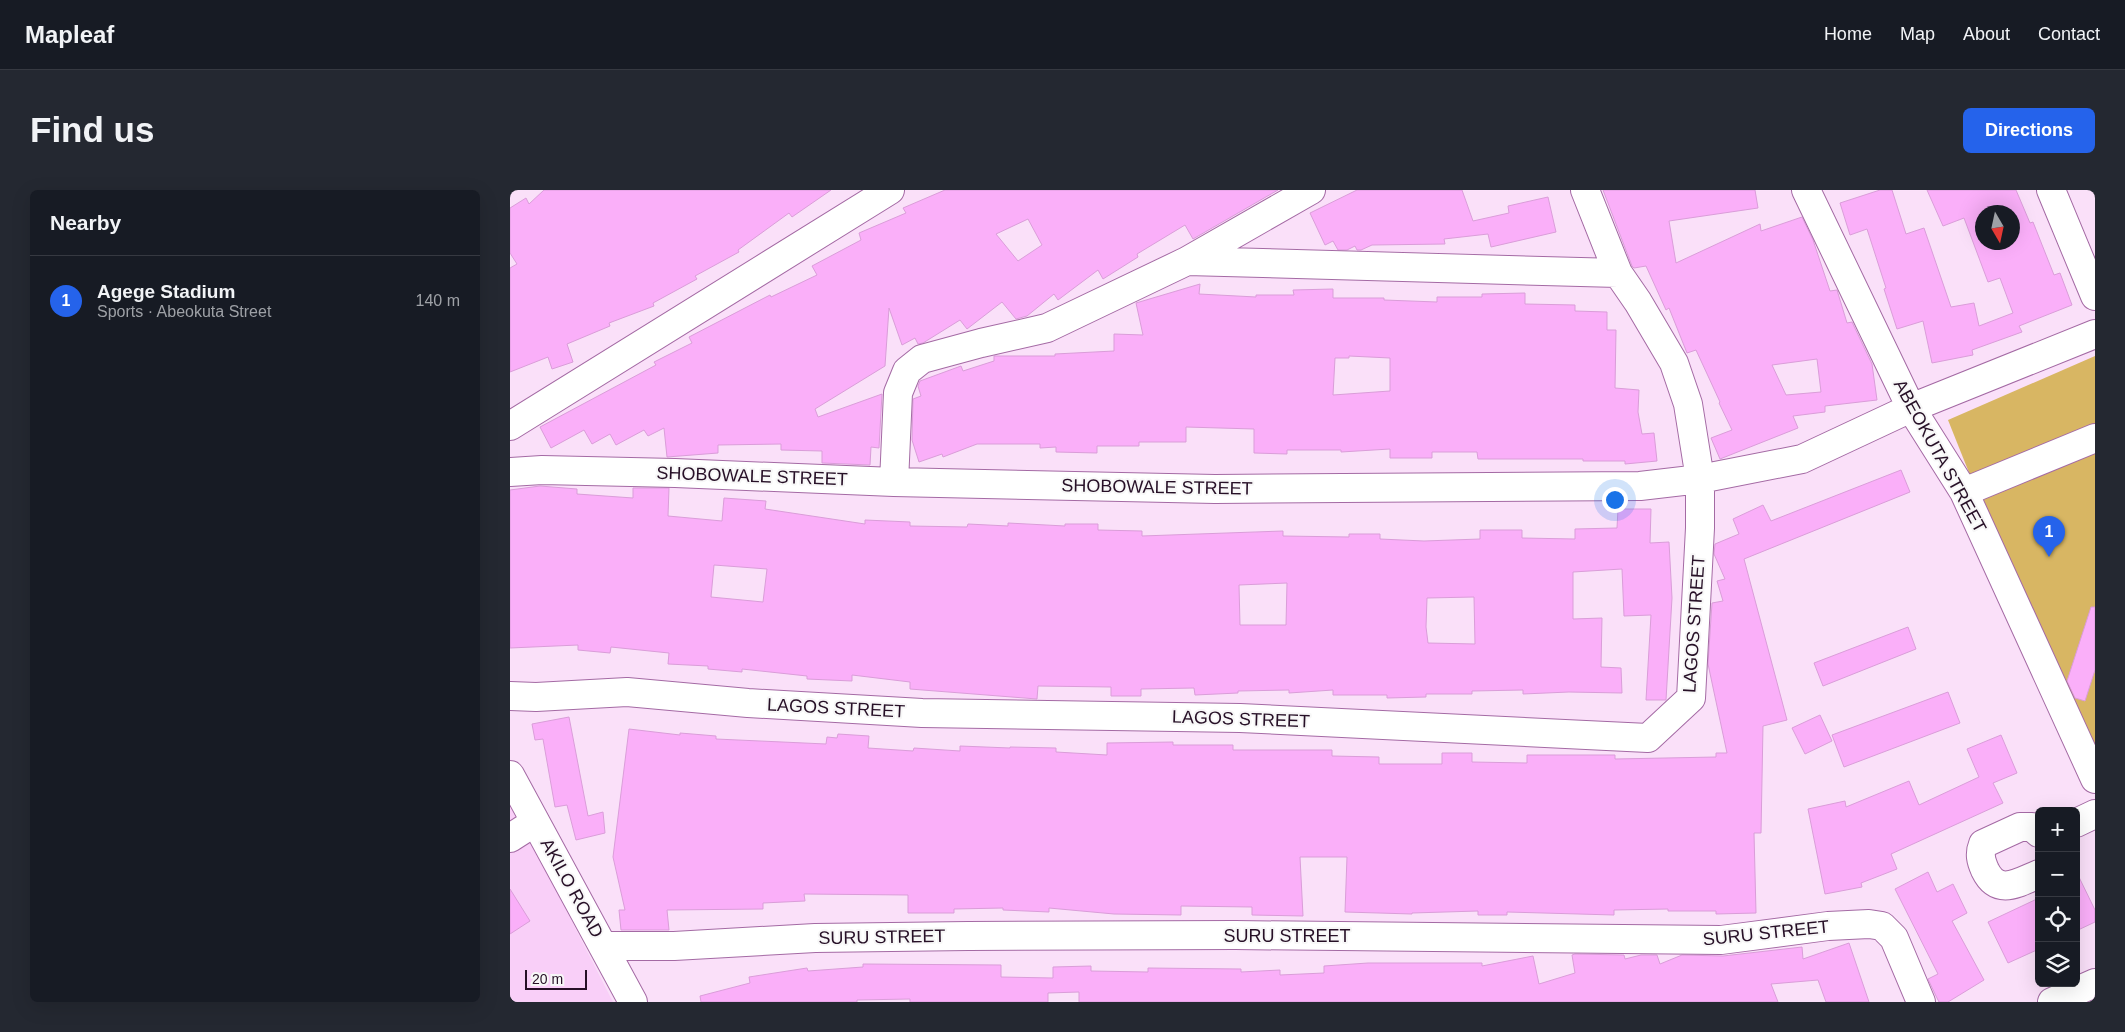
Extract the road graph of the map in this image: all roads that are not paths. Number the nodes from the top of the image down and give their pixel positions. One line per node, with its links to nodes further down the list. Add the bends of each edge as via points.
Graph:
1 (890, 190): 11 (street)
2 (1311, 190): 6 (street)
3 (1585, 190): 7 (street, LAGOS STREET)
4 (1806, 190): 10 (street, ABEOKUTA STREET)
5 (2051, 190): 8 (street)
6 (1188, 260): 7 (street); 15 (street, via 1047,328 922,359 907,371 898,393)
7 (1618, 273): 14 (street, LAGOS STREET, via 1674,363 1688,404)
8 (2095, 296)
9 (2095, 334): 10 (street, SHOBOWALE STREET)
10 (1911, 408): 14 (street, SHOBOWALE STREET, via 1802,458); 16 (street, ABEOKUTA STREET)
11 (510, 426)
12 (2095, 438): 16 (street)
13 (510, 472): 15 (street, SHOBOWALE STREET, via 675,473)
14 (1700, 479): 15 (street, SHOBOWALE STREET, via 1640,486 1225,489); 17 (street, LAGOS STREET, via 1691,698 1648,738 1240,718 922,713 627,692)
15 (894, 482)
16 (1964, 492): 19 (street, ABEOKUTA STREET)
17 (510, 696)
18 (510, 775): 22 (street, AKILO ROAD)
19 (2095, 779)
20 (2095, 814): 21 (street)
21 (2080, 821)
22 (535, 822): 24 (street); 26 (street, AKILO ROAD)
23 (2035, 830): 25 (street, via 2020,827 1983,844 1980,857 1990,880 1997,884 2009,886)
24 (510, 838)
25 (2035, 876)
26 (604, 946): 28 (street, AKILO ROAD); 29 (street, SURU STREET, via 674,946 815,938 988,936 1721,940 1869,924 1882,926 1894,938)
27 (2095, 983): 30 (street)
28 (633, 1002)
29 (1921, 1002)
30 (2052, 1002)

